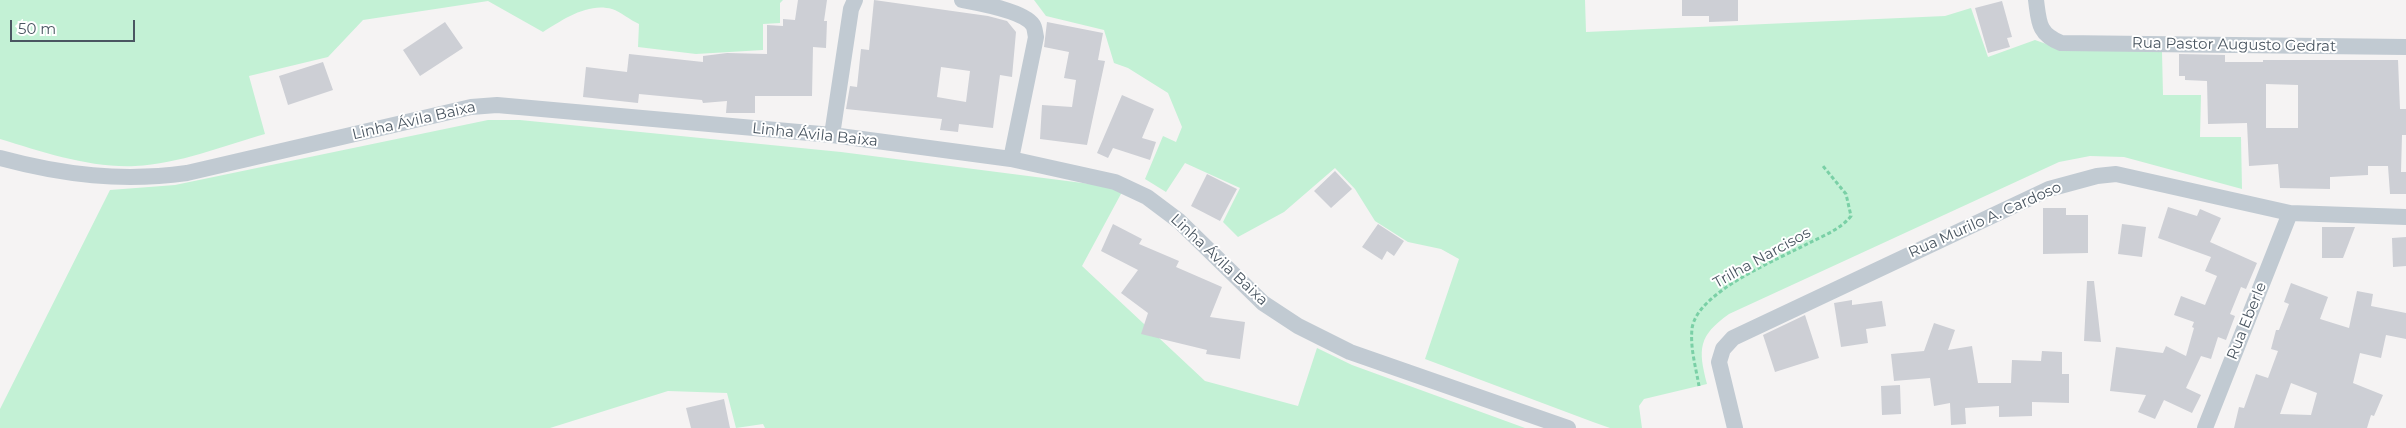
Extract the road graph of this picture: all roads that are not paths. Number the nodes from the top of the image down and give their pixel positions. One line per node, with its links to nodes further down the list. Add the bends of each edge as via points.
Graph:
1 (855, 0): 5 (street)
2 (962, 0): 7 (street, via 1013,13 1033,25 1036,36)
3 (2036, 0): 4 (street, Rua Pastor Augusto Gedrat, via 2040,26 2048,38 2061,43)
4 (2406, 47)
5 (832, 135): 6 (street, Linha Ávila Baixa, via 497,104 471,107 187,173 150,178 116,178 38,168); 7 (street, Linha Ávila Baixa)
6 (0, 158)
7 (1011, 159): 10 (street, Linha Ávila Baixa, via 1115,182 1147,197 1179,221 1263,303 1298,326 1350,352)
8 (2290, 213): 9 (street, Rua Murilo A. Cardoso); 11 (street, Rua Murilo A. Cardoso, via 2116,174 2049,189 1733,338 1723,349 1719,362); 12 (street, Rua Eberle)
9 (2406, 217)
10 (1568, 428)
11 (1735, 428)
12 (2205, 428)

